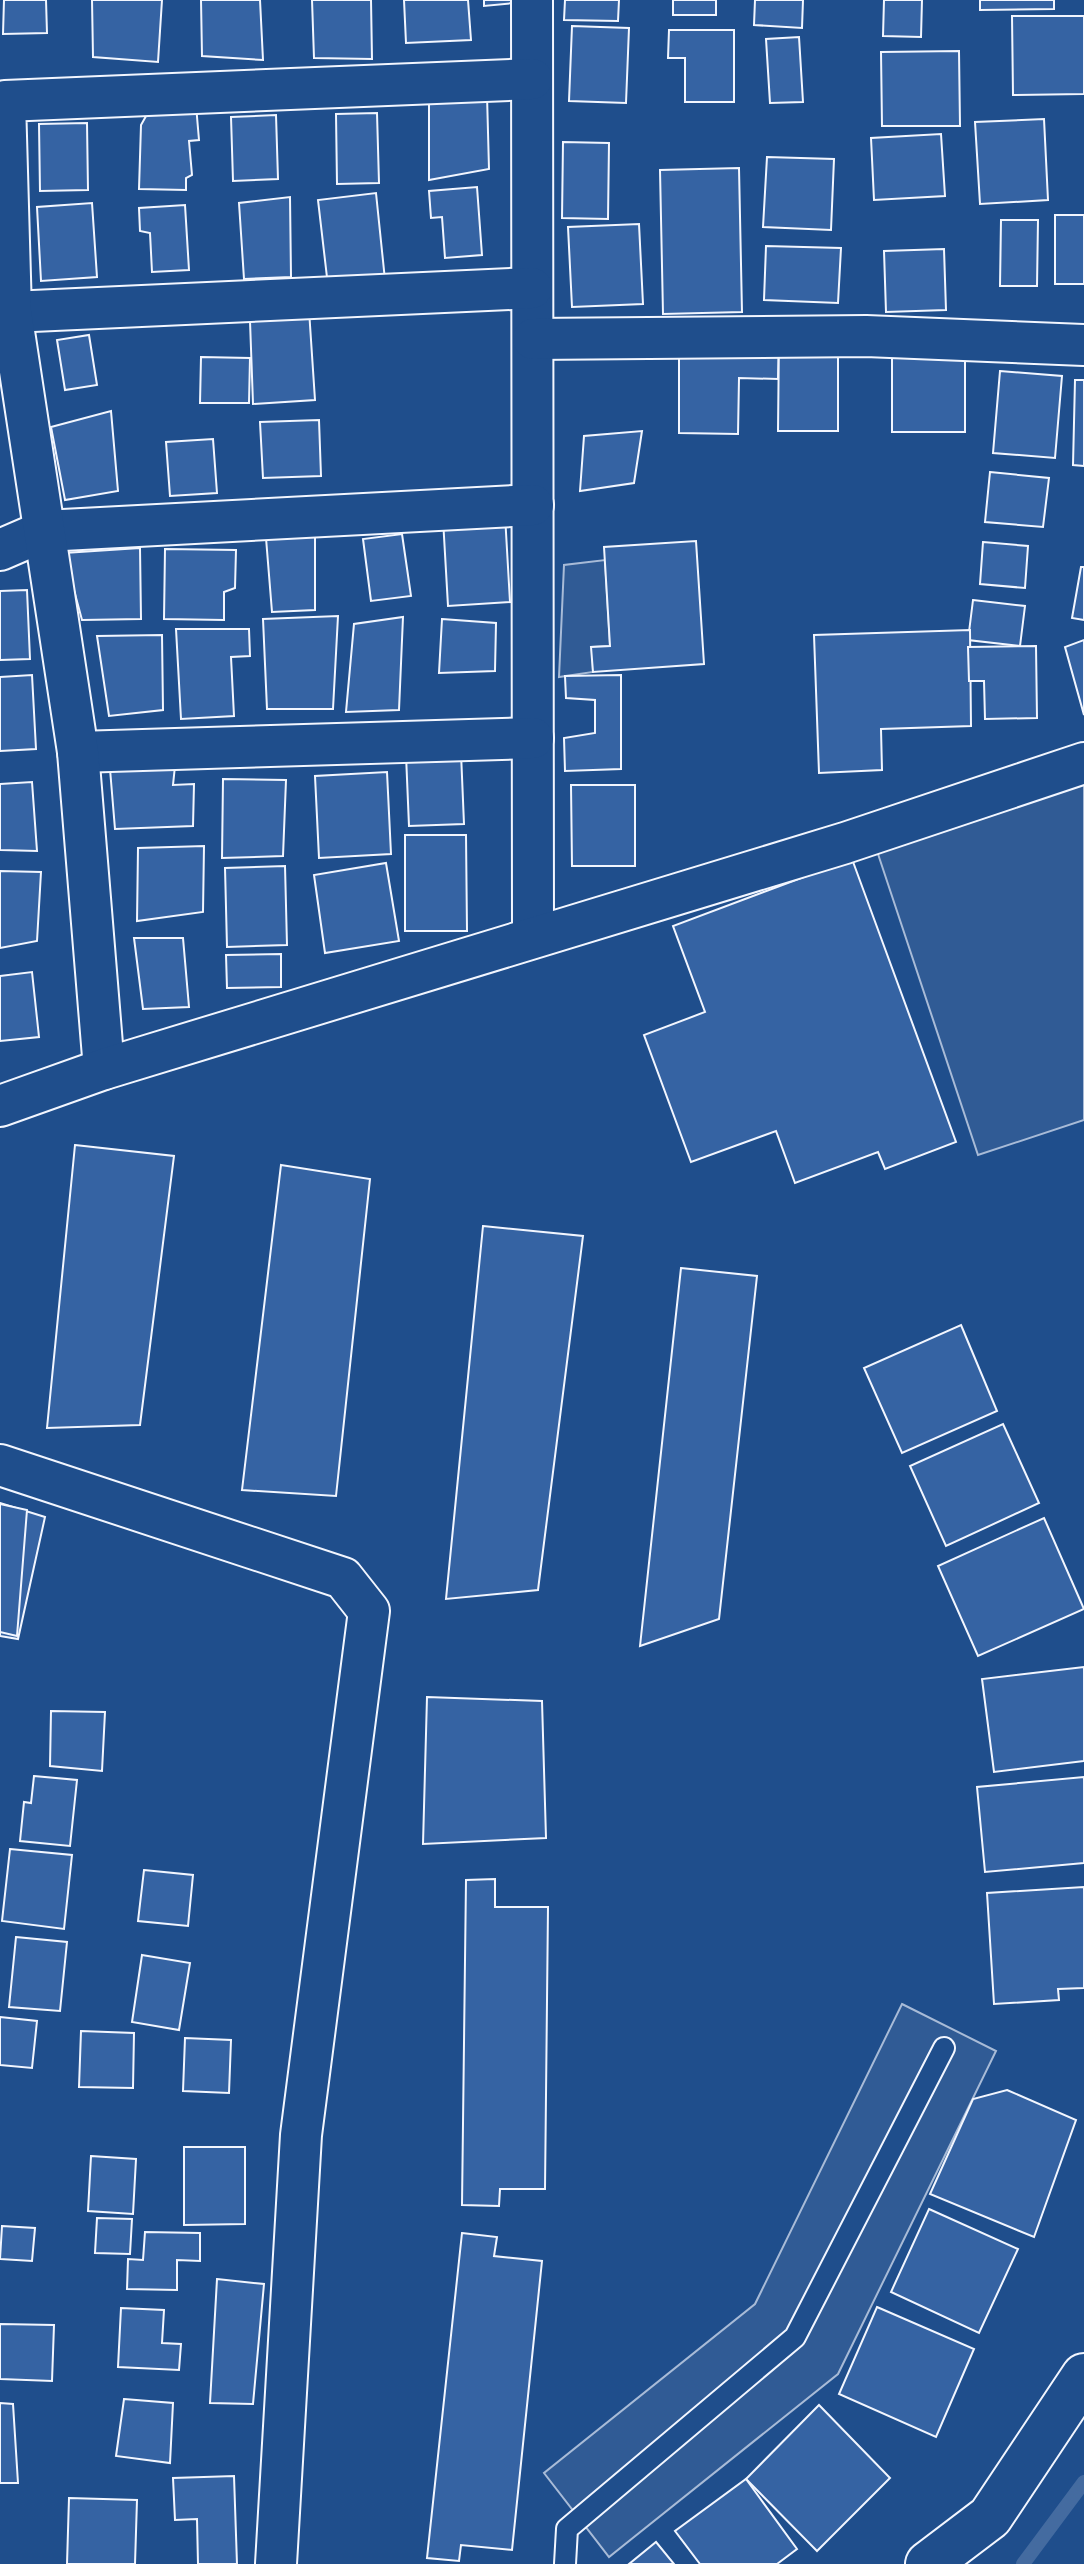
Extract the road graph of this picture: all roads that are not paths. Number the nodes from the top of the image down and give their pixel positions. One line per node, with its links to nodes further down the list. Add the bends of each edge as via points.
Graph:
1 (532, 0): 2 (street)
2 (532, 79): 3 (street); 4 (street, via 5,101)
3 (532, 288): 4 (street); 5 (street)
4 (11, 312): 8 (street)
5 (533, 339): 6 (street, via 866,336); 7 (street)
6 (1084, 345)
7 (533, 505): 8 (street); 10 (street)
8 (44, 531): 9 (street); 11 (street)
9 (0, 550)
10 (533, 738): 11 (street); 13 (street)
11 (78, 752): 14 (street)
12 (1084, 763): 13 (street, via 845,843)
13 (533, 937): 14 (street)
14 (104, 1069): 15 (street)
15 (0, 1106)
16 (0, 1465): 19 (street, via 343,1578 369,1611 301,2135)
17 (944, 2048): 20 (lane, via 795,2337 567,2529)
18 (1084, 2376): 21 (street, via 990,2517)
19 (276, 2564)
20 (565, 2564)
21 (928, 2564)

